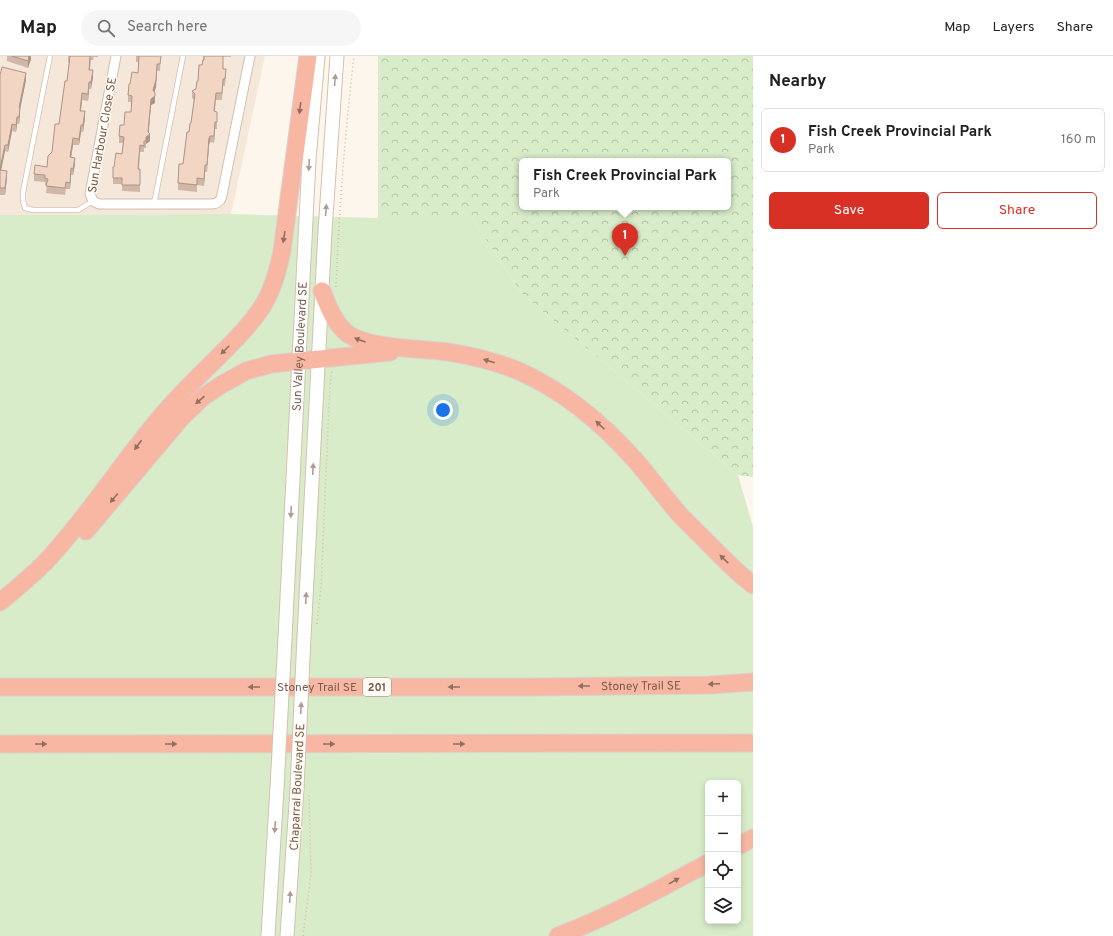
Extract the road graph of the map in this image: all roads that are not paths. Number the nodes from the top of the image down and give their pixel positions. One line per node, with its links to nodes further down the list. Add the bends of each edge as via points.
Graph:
1 (50, 56): 8 (lane, via 23,192 25,208 78,210)
2 (116, 56): 8 (street, Sun Harbour Close SE, via 90,194)
3 (183, 56): 9 (lane)
4 (250, 56): 9 (street, Sun Harbour Close SE, via 220,200 210,204)
5 (308, 56): 15 (highway, one-way to 15, via 282,251 266,301 243,331 155,424 52,555)
6 (318, 56): 12 (main road, Sun Valley Boulevard SE, one-way to 12, via 309,160)
7 (337, 56): 10 (main road, Sun Valley Boulevard SE, one-way to 7, via 330,155)
8 (93, 201): 9 (street, Sun Harbour Close SE, via 99,204)
9 (154, 204)
10 (329, 289): 11 (highway, one-way to 10, via 371,343 353,337 334,319); 13 (main road, Sun Valley Boulevard SE)
11 (426, 350): 13 (highway); 14 (highway, one-way to 11, via 723,559 681,515 620,444 568,399 536,379 503,365 464,354)
12 (299, 361): 13 (highway); 16 (highway, one-way to 16, via 254,368 203,397 174,425 66,554 36,582); 18 (main road, Sun Valley Boulevard SE, one-way to 18)
13 (325, 363): 17 (main road, Sun Valley Boulevard SE, one-way to 13)
14 (753, 585)
15 (0, 602)
16 (0, 608)
17 (304, 637): 28 (main road, Chaparral Boulevard SE, one-way to 17, bridge, via 303,790)
18 (285, 638): 27 (main road, Chaparral Boulevard SE, one-way to 27, bridge)
19 (753, 682): 20 (highway, Stoney Trail SE / 201, one-way to 20, via 710,685)
20 (0, 687)
21 (753, 743): 22 (highway, one-way to 21)
22 (0, 744)
23 (753, 838): 24 (highway)
24 (741, 844)
25 (705, 865): 26 (highway, one-way to 25)
26 (639, 900): 29 (highway); 30 (highway)
27 (268, 936)
28 (287, 936)
29 (558, 936)
30 (576, 936)

